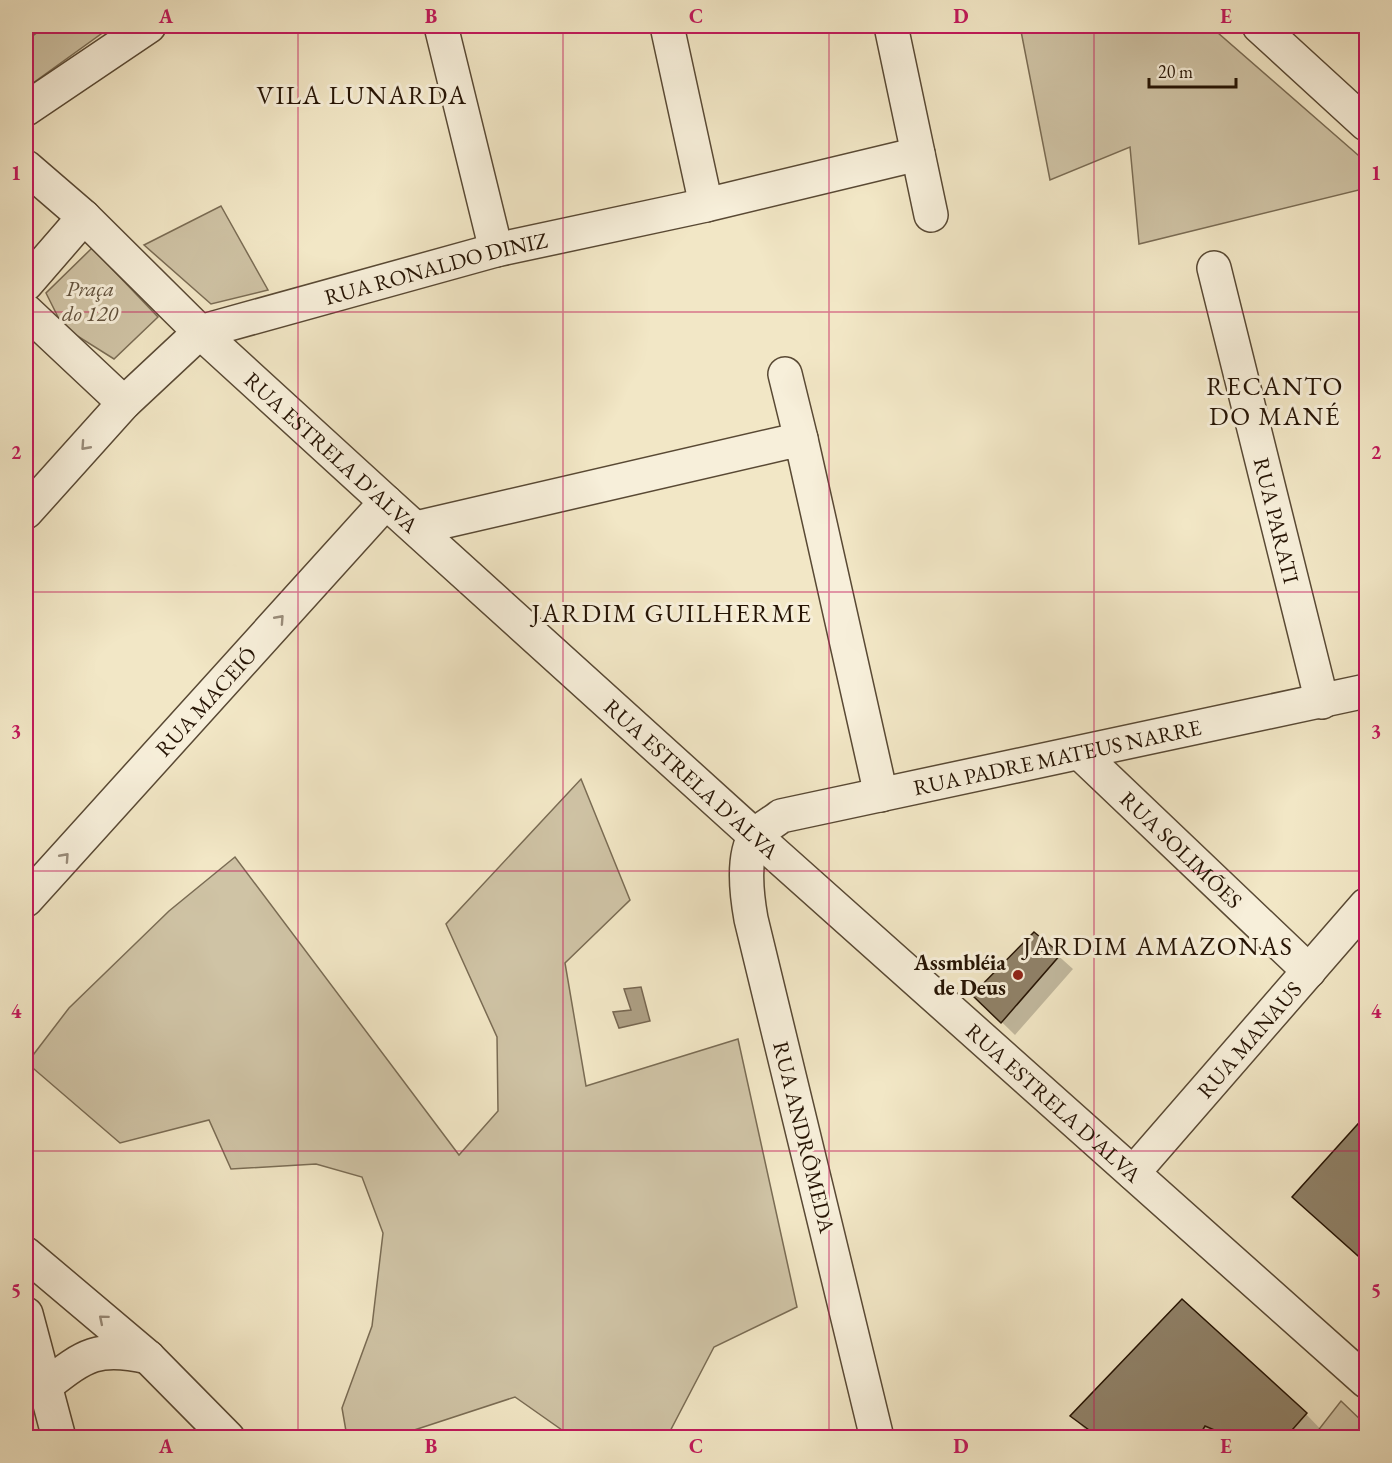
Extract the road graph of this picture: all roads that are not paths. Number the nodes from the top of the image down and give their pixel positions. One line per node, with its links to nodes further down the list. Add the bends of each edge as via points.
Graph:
1 (149, 26): 6 (street)
2 (441, 26): 13 (street)
3 (667, 26): 10 (street)
4 (891, 26): 8 (street)
5 (1259, 26): 7 (street)
6 (26, 110)
7 (1366, 124)
8 (918, 154): 10 (street, RUA RONALDO DINIZ); 11 (street)
9 (26, 166): 12 (street, RUA ESTRELA D'ALVA)
10 (706, 205): 13 (street, RUA RONALDO DINIZ)
11 (931, 215)
12 (84, 217): 15 (street); 17 (street, RUA ESTRELA D'ALVA)
13 (496, 250): 17 (street, RUA RONALDO DINIZ)
14 (1214, 268): 25 (street, RUA PARATI)
15 (26, 284)
16 (26, 311): 19 (street)
17 (200, 332): 19 (street, RUA RONALDO DINIZ); 21 (street, RUA ESTRELA D'ALVA)
18 (785, 374): 20 (street)
19 (124, 403): 22 (street, RUA RONALDO DINIZ, one-way to 22)
20 (801, 439): 23 (street); 27 (street)
21 (386, 502): 23 (street, RUA ESTRELA D'ALVA); 29 (street, RUA MACEIÓ, one-way to 21)
22 (26, 512)
23 (416, 528): 28 (street, RUA ESTRELA D'ALVA)
24 (1366, 691): 25 (street, RUA PADRE MATEUS NARRE)
25 (1322, 702): 26 (street, RUA PADRE MATEUS NARRE)
26 (1080, 753): 27 (street, RUA PADRE MATEUS NARRE); 31 (street, RUA SOLIMÕES)
27 (881, 795): 28 (street, RUA PADRE MATEUS NARRE, via 781,816)
28 (755, 836): 32 (street, RUA ESTRELA D'ALVA); 40 (street, RUA ANDRÔMEDA, via 746,869 751,919)
29 (26, 900)
30 (1366, 905): 31 (street, RUA MANAUS)
31 (1309, 971): 32 (street, RUA MANAUS)
32 (1133, 1173): 36 (street, RUA ESTRELA D'ALVA)
33 (26, 1254): 35 (street, one-way to 33)
34 (26, 1314): 37 (street)
35 (148, 1357): 37 (street, via 105,1352 81,1358); 39 (street)
36 (1366, 1382)
37 (44, 1387): 38 (street)
38 (59, 1437)
39 (228, 1437)
40 (877, 1437)

